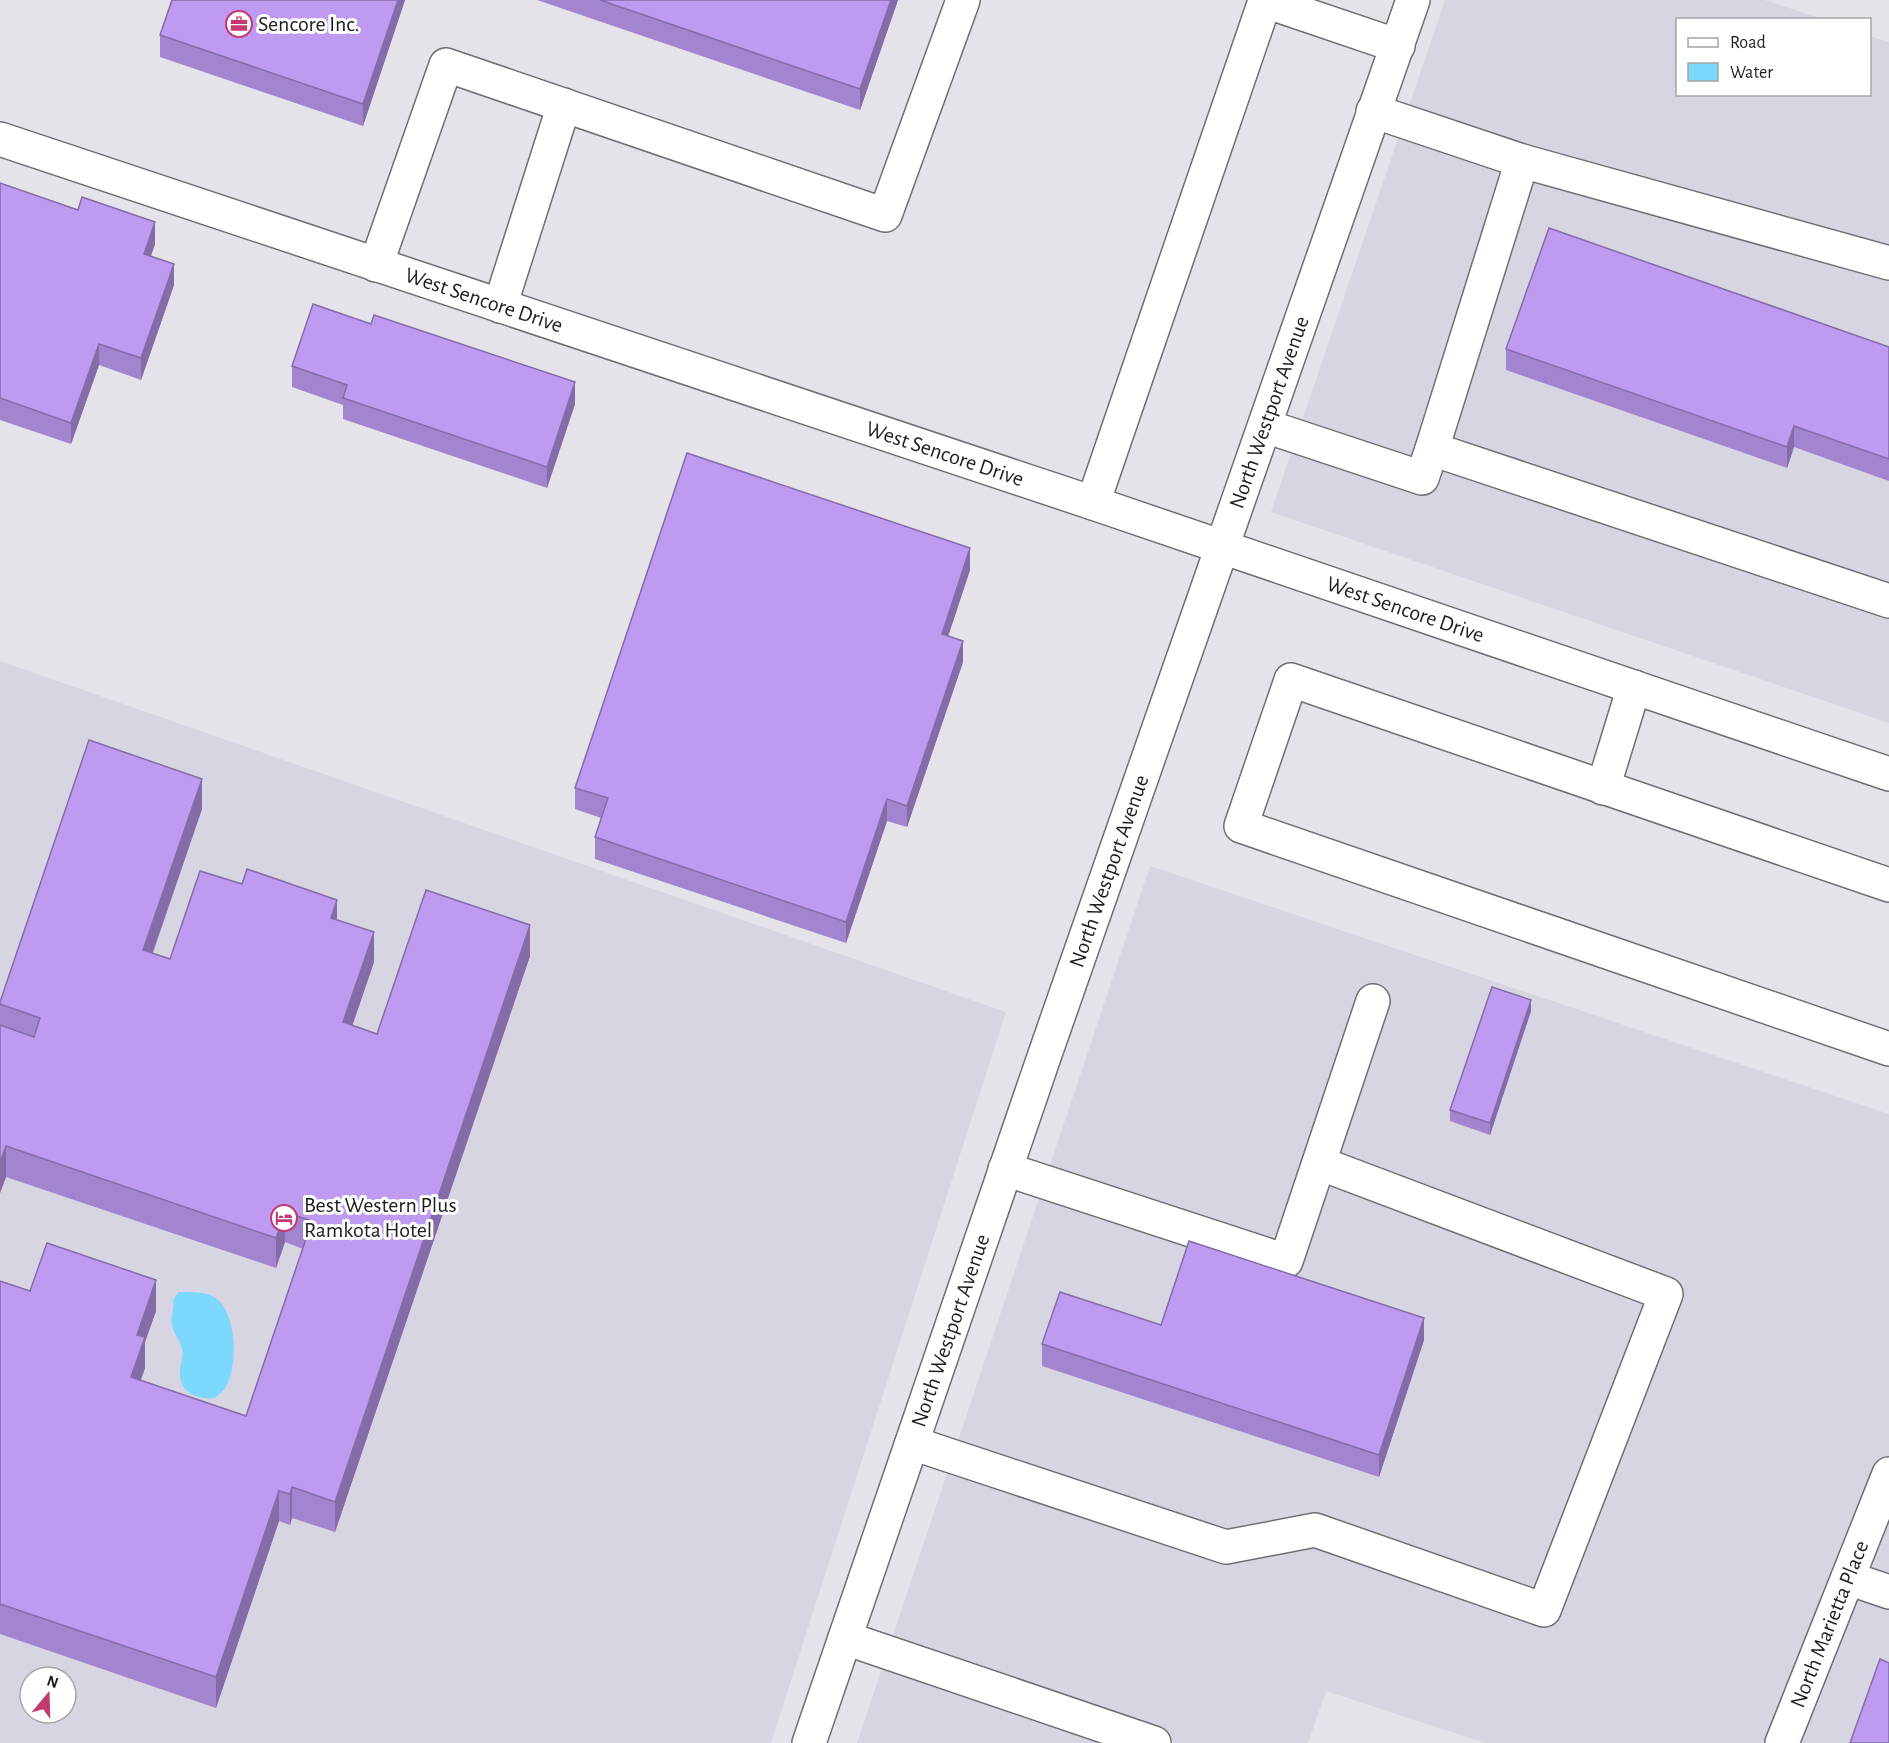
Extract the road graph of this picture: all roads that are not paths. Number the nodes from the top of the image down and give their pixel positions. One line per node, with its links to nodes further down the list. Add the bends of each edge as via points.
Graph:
1 (963, 0): 5 (street, via 885,215)
2 (1265, 0): 4 (street); 14 (street)
3 (1413, 0): 4 (street, North Westport Avenue)
4 (1398, 46): 6 (street, North Westport Avenue)
5 (564, 105): 10 (street, via 446,65); 11 (street)
6 (1373, 111): 8 (street); 12 (street, North Westport Avenue)
7 (0, 139): 10 (street, West Sencore Drive)
8 (1522, 161): 9 (street); 13 (street)
9 (1889, 263)
10 (376, 265): 11 (street, West Sencore Drive)
11 (500, 306): 14 (street, West Sencore Drive)
12 (1265, 426): 13 (street, via 1422,478); 15 (street, North Westport Avenue)
13 (1432, 449): 16 (street)
14 (1094, 503): 15 (street, West Sencore Drive)
15 (1223, 548): 17 (street, West Sencore Drive); 24 (street, North Westport Avenue)
16 (1889, 601)
17 (1634, 687): 18 (street, West Sencore Drive); 19 (street)
18 (1889, 774)
19 (1604, 788): 20 (street); 22 (street, via 1291,680 1241,826)
20 (1889, 885)
21 (1373, 1001): 23 (street)
22 (1889, 1049)
23 (1319, 1163): 24 (street, via 1286,1261); 25 (street, via 1665,1294 1544,1610 1315,1530 1226,1547)
24 (1005, 1169): 25 (street, North Westport Avenue)
25 (912, 1443): 29 (street, North Westport Avenue)
26 (1889, 1474): 27 (street, North Marietta Place)
27 (1848, 1578): 28 (street); 32 (street, North Marietta Place)
28 (1889, 1592)
29 (845, 1638): 30 (street, North Westport Avenue); 31 (street)
30 (809, 1743)
31 (1154, 1743)
32 (1782, 1743)

